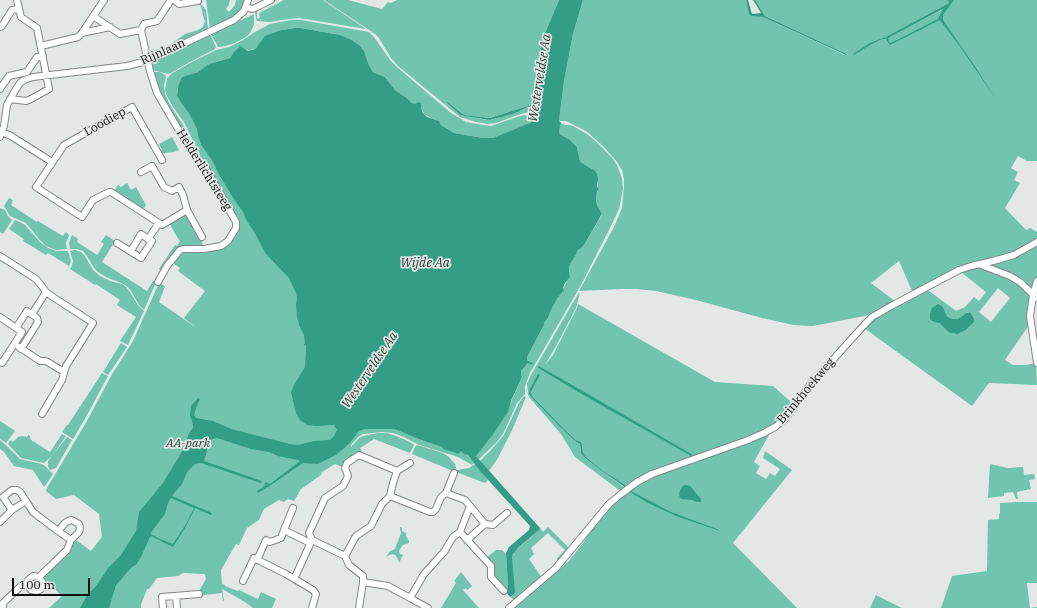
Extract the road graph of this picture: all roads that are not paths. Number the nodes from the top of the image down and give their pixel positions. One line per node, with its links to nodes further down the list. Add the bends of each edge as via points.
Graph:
1 (16, 0): 9 (street)
2 (104, 0): 10 (street)
3 (171, 0): 13 (street, via 158,21 144,24)
4 (174, 0): 5 (street, via 179,4)
5 (198, 0)
6 (248, 0): 8 (street)
7 (271, 0): 8 (street, via 252,9)
8 (246, 7): 17 (street, Rijnlaan, via 234,20)
9 (19, 9): 11 (street, via 12,10); 15 (street, via 21,16 37,28)
10 (93, 16): 12 (street); 14 (street)
11 (0, 27)
12 (110, 28): 13 (street, via 120,34); 14 (street)
13 (141, 30): 17 (street)
14 (82, 33): 15 (street, via 78,38)
15 (41, 46): 16 (street)
16 (43, 56): 18 (street); 19 (street, via 37,57 27,72 9,76)
17 (147, 61): 18 (street, Rijnlaan, via 127,66); 35 (street, Helderlichtsteeg, via 158,93 191,151 206,169 237,225 233,235 218,247 180,250)
18 (47, 75): 20 (street, Rijnlaan, via 24,80); 20 (street, via 50,88 26,101)
19 (0, 89)
20 (10, 99): 21 (street, Rijnlaan)
21 (1, 134): 23 (street, via 11,136)
22 (162, 160): 23 (street, Loodiep, via 132,107 64,145)
23 (52, 162): 26 (street, via 36,187 82,216 93,200 111,192)
24 (141, 172): 25 (street, via 152,166 164,187 172,191 179,187 184,194)
25 (187, 210): 26 (street, via 162,225); 27 (street)
26 (158, 223): 28 (street)
27 (202, 237)
28 (148, 239): 31 (street, via 141,234); 31 (street, via 152,241 141,258)
29 (1037, 242): 33 (street, Brinkhoekweg, via 1014,254)
30 (117, 243): 31 (street)
31 (131, 251)
32 (0, 256): 36 (street, via 36,279)
33 (979, 264): 37 (street, via 1010,276); 83 (street, Brinkhoekweg, via 959,270 872,317 810,385 785,419 775,427 748,440 652,474 626,490 609,504 556,568)
34 (1037, 281): 37 (street)
35 (158, 282)
36 (46, 292): 38 (street); 45 (street, via 94,323)
37 (1035, 296): 44 (street, via 1030,316)
38 (32, 314): 40 (street, via 27,311); 42 (street, via 38,322)
39 (0, 317): 40 (street)
40 (16, 328): 41 (street, via 22,332)
41 (14, 344): 42 (street); 43 (street, via 2,363)
42 (21, 349): 45 (street, via 40,362 46,361)
43 (0, 362)
44 (1037, 363)
45 (64, 372): 46 (street)
46 (42, 414)
47 (410, 463): 48 (street)
48 (398, 470): 51 (street); 65 (street, via 360,455 347,463 345,468 348,476 343,486 325,498 309,533)
49 (454, 473): 50 (street)
50 (446, 493): 51 (street, via 441,497 434,512); 54 (street, via 465,500)
51 (390, 496): 66 (street, via 382,504 371,526 353,540)
52 (1, 497): 53 (street, via 12,490 17,490); 56 (street)
53 (26, 501): 56 (street); 61 (street, via 33,512)
54 (470, 506): 59 (street); 62 (street)
55 (293, 508): 60 (street)
56 (12, 510): 58 (street)
57 (507, 513): 59 (street, via 493,525)
58 (0, 522)
59 (485, 524): 64 (street)
60 (284, 530): 65 (street); 67 (street, via 281,538 270,542 266,540)
61 (58, 531): 63 (street); 63 (street, via 68,521 72,520 79,524 79,532)
62 (460, 532): 64 (street); 76 (street, via 452,537 444,552 424,574)
63 (71, 540): 68 (street, via 67,550)
64 (467, 540): 73 (street, via 491,566 491,577)
65 (311, 541): 66 (street); 69 (street)
66 (345, 556): 71 (street, via 349,565 363,576)
67 (257, 560): 69 (street); 70 (street, via 254,558)
68 (39, 577): 72 (street, via 30,578); 72 (street, via 43,586 39,590 31,590)
69 (294, 579): 80 (street, via 316,594)
70 (243, 581)
71 (363, 582): 76 (street, via 388,586); 81 (street)
72 (27, 584): 77 (street, via 22,585 3,603)
73 (504, 591)
74 (199, 594): 75 (street)
75 (176, 596): 78 (street, via 162,597); 79 (street)
76 (410, 598): 82 (street)
77 (3, 608)
78 (164, 608)
79 (177, 608)
80 (312, 608)
81 (359, 608)
82 (428, 608)
83 (508, 608)

